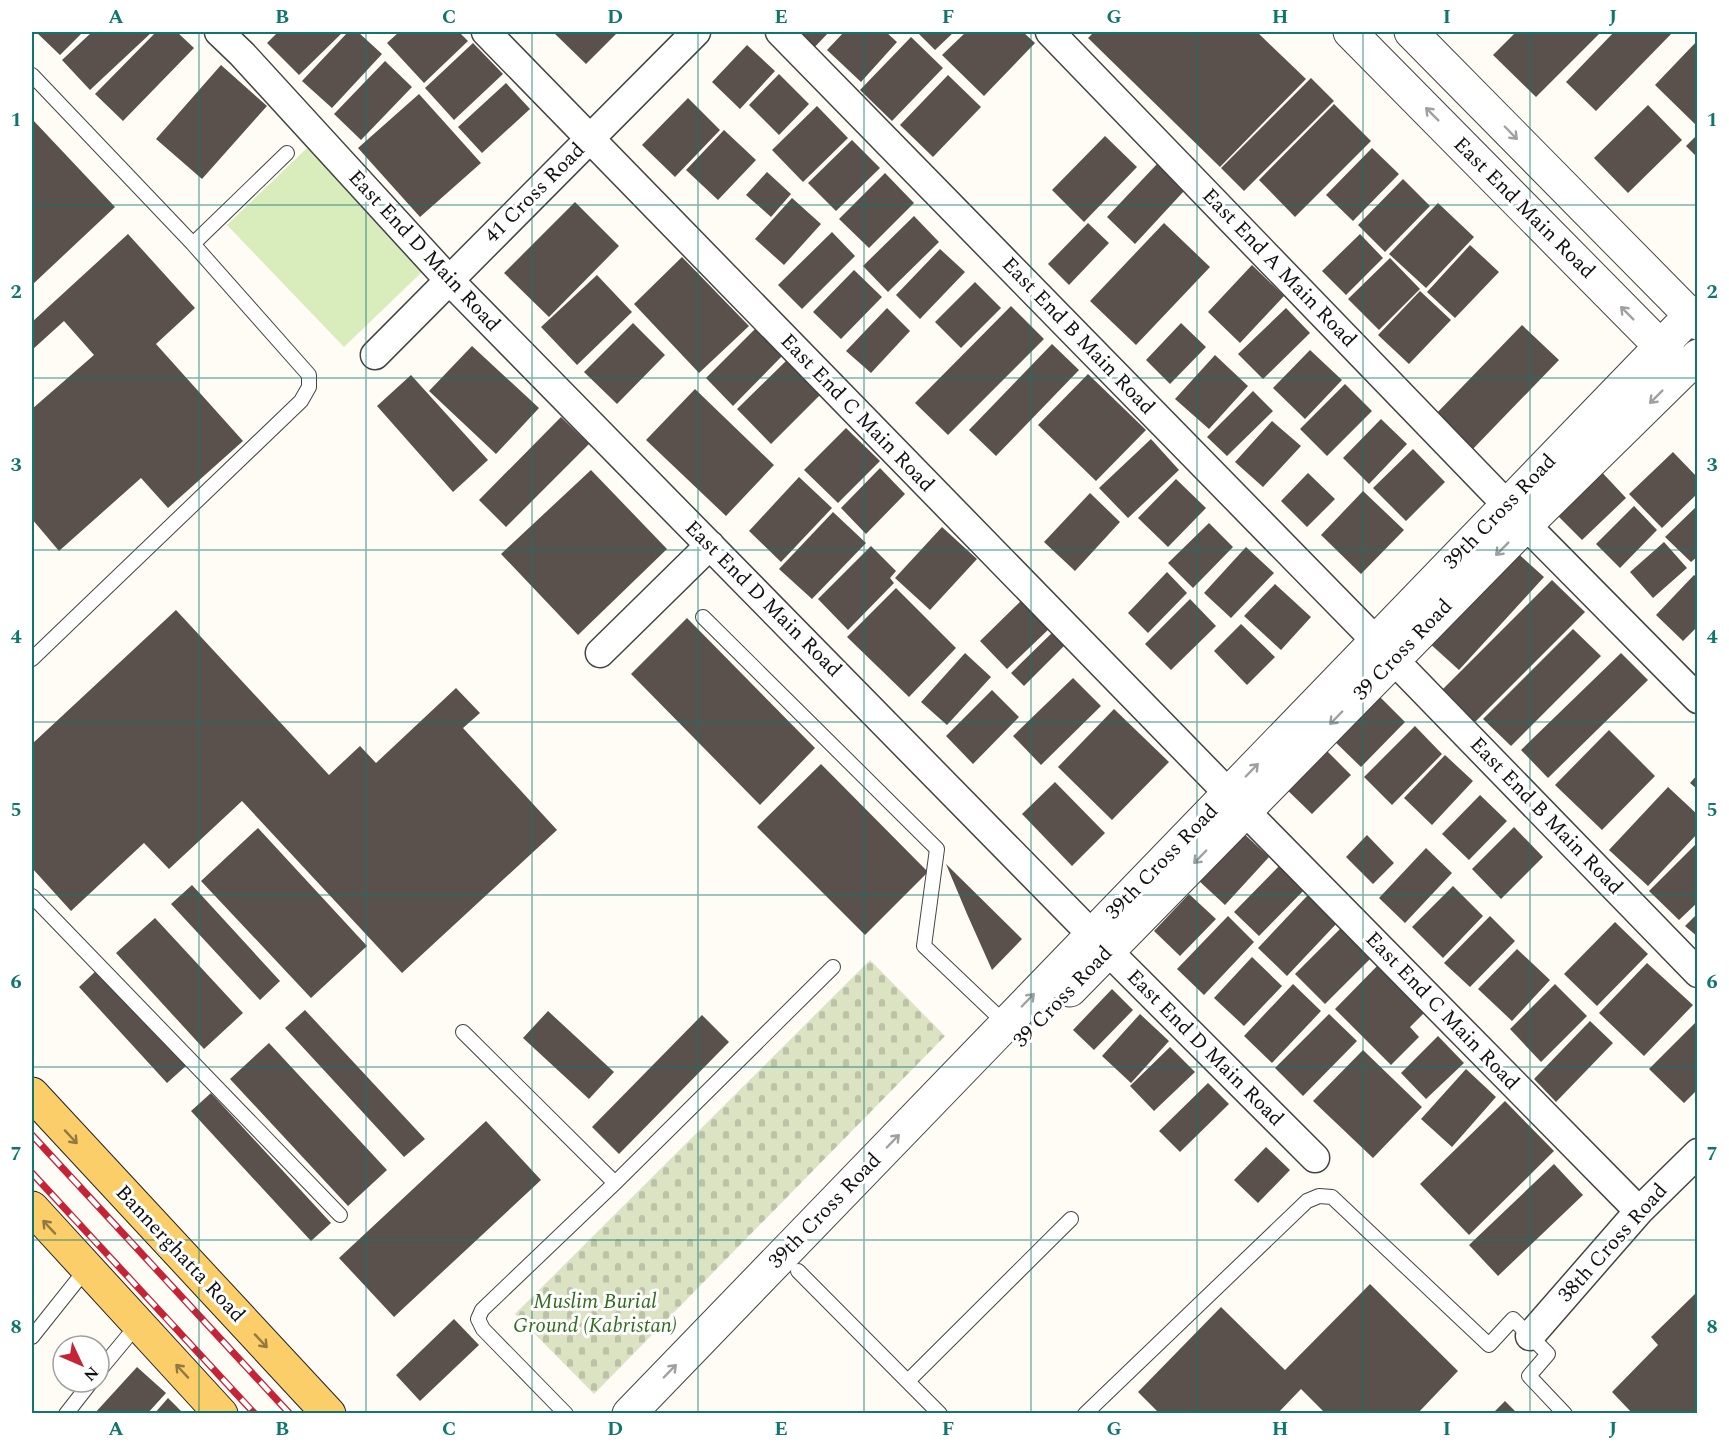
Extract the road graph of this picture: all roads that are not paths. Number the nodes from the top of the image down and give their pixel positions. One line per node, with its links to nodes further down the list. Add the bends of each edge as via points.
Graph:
1 (219, 32): 12 (street, East End D Main Road)
2 (486, 32): 9 (street, East End C Main Road)
3 (696, 32): 9 (street, 41 Cross Road)
4 (780, 32): 20 (street, East End B Main Road)
5 (1050, 32): 17 (street, East End A Main Road)
6 (1350, 32): 14 (street, East End Main Road, one-way to 6)
7 (1411, 32): 13 (street, East End Main Road, one-way to 13)
8 (32, 75): 11 (lane)
9 (590, 138): 12 (street, 41 Cross Road); 24 (street, East End C Main Road)
10 (287, 153): 11 (lane)
11 (192, 244): 22 (lane, via 309,375 309,387 301,401)
12 (448, 280): 15 (street, 41 Cross Road); 18 (street, East End D Main Road)
13 (1695, 318): 14 (street, 39th Cross Road)
14 (1660, 346): 16 (street, East End Main Road); 17 (street, 39th Cross Road)
15 (375, 355)
16 (1693, 370): 17 (street, 39 Cross Road, one-way to 17)
17 (1517, 515): 20 (street, 39 Cross Road); 23 (street, East End A Main Road)
18 (710, 545): 21 (street); 26 (street, East End D Main Road)
19 (703, 617): 29 (lane, via 937,849 924,946)
20 (1385, 650): 24 (street, 39 Cross Road); 28 (street, East End B Main Road)
21 (600, 653)
22 (32, 659)
23 (1698, 699)
24 (1237, 802): 26 (street, 39 Cross Road); 36 (street, East End C Main Road)
25 (32, 896): 37 (lane)
26 (1100, 942): 29 (street, 39th Cross Road, one-way to 26); 33 (street, East End D Main Road); 39 (street, 39 Cross Road)
27 (833, 967): 34 (lane)
28 (1698, 973)
29 (1005, 1024): 39 (street, 39th Cross Road, one-way to 29)
30 (463, 1032): 34 (lane)
31 (32, 1094): 50 (main road, Bannerghatta Road, one-way to 50)
32 (1698, 1153): 36 (street, 38th Cross Road)
33 (1315, 1158)
34 (615, 1183): 51 (lane, via 482,1310 478,1319 483,1329)
35 (32, 1208): 40 (main road, one-way to 35)
36 (1639, 1211): 43 (street, 38th Cross Road)
37 (340, 1215)
38 (1071, 1218): 46 (lane)
39 (814, 1238): 41 (street, 39 Cross Road); 52 (street, 39th Cross Road, one-way to 39)
40 (87, 1268): 42 (main road); 44 (lane)
41 (798, 1271): 46 (lane); 53 (street, 39 Cross Road)
42 (138, 1324): 45 (lane); 49 (main road, one-way to 42)
43 (1530, 1336): 55 (lane, via 1513,1319 1489,1345 1332,1197 1319,1196 1307,1201); 56 (lane, via 1548,1354 1529,1376)
44 (32, 1337)
45 (111, 1357)
46 (908, 1381): 54 (lane)
47 (81, 1394): 48 (lane)
48 (66, 1413)
49 (221, 1413)
50 (329, 1413)
51 (566, 1413)
52 (629, 1413)
53 (660, 1413)
54 (940, 1413)
55 (1085, 1413)
56 (1565, 1413)

